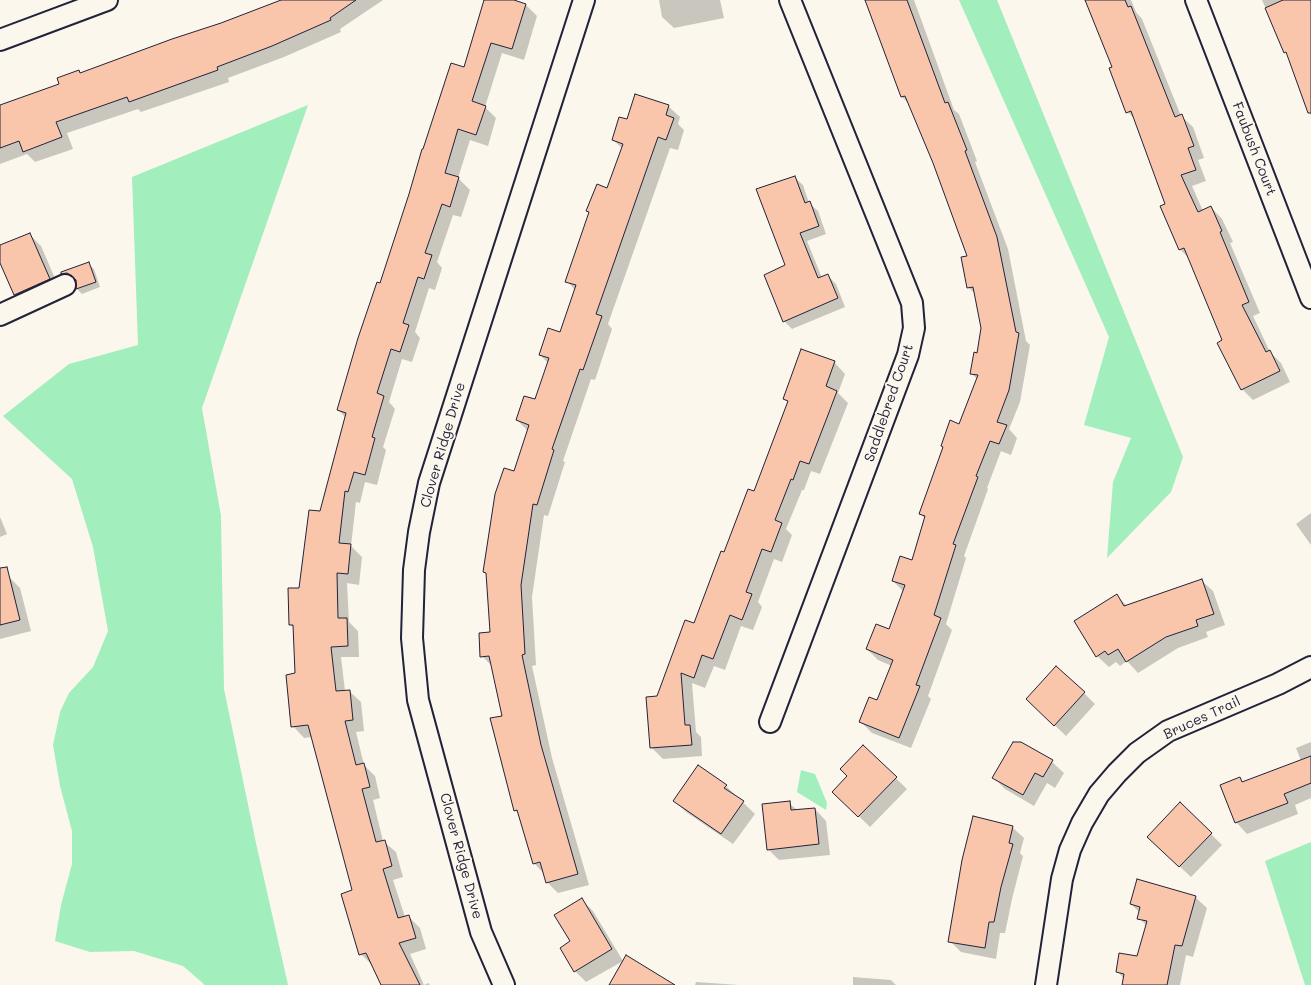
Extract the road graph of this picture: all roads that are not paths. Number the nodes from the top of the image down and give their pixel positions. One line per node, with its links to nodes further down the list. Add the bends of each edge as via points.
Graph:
1 (107, 0): 5 (street)
2 (584, 0): 11 (street, Clover Ridge Drive, via 430,483 414,570 412,638 418,700 481,932)
3 (790, 0): 10 (street, Saddlebred Court, via 912,303 914,328 908,355)
4 (1196, 0): 7 (street, Faubush Court)
5 (0, 40)
6 (65, 285): 8 (street)
7 (1311, 298)
8 (0, 315)
9 (1311, 668): 12 (street, Bruces Trail, via 1168,732 1137,753 1099,794 1070,850 1062,879)
10 (770, 722)
11 (504, 985)
12 (1046, 985)

